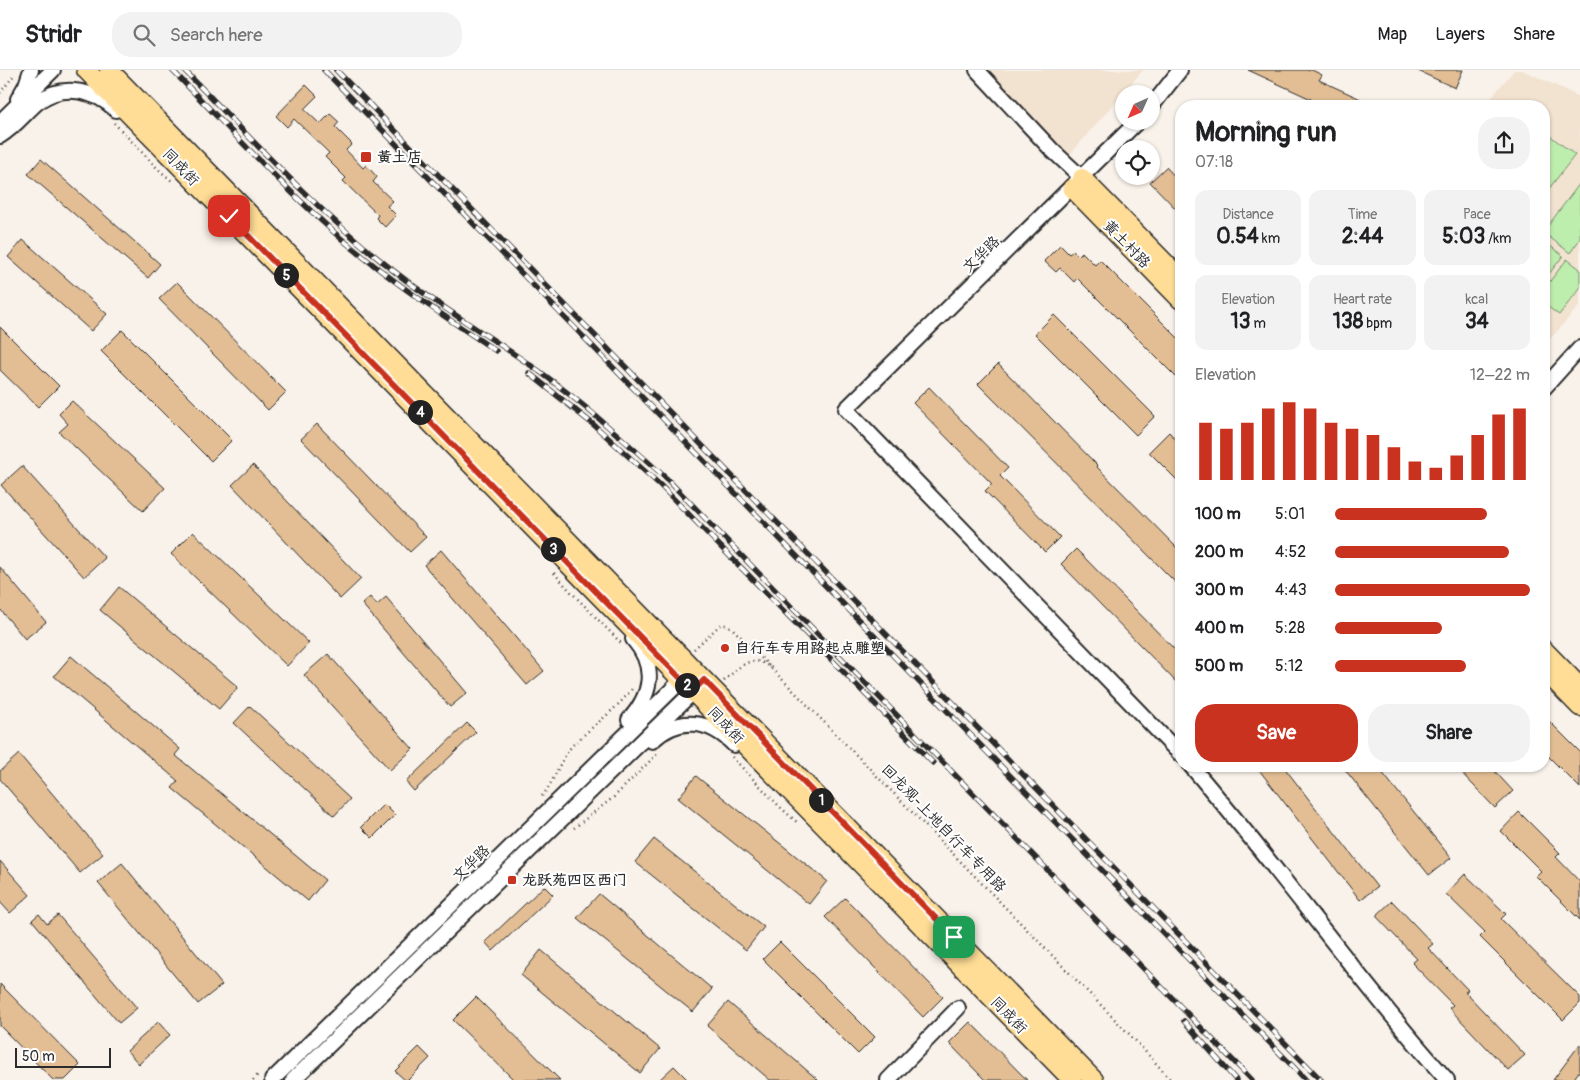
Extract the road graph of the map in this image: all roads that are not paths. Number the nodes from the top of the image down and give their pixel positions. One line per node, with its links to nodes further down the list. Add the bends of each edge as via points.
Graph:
1 (31, 70): 8 (street, via 17,101)
2 (53, 70): 8 (street)
3 (86, 70): 11 (main road, 同成街)
4 (109, 70): 20 (main road, 同成街)
5 (977, 70): 12 (street, via 1052,149)
6 (1180, 70): 7 (street)
7 (1160, 96)
8 (2, 120)
9 (1129, 130): 12 (street, 文华路)
10 (0, 136): 11 (street, via 44,98 64,91 90,93 113,107)
11 (177, 175): 17 (main road, 同成街)
12 (1077, 183): 13 (main road, 黄土村路); 14 (main road, 黄土村路); 23 (street, 文华路, via 846,409)
13 (1175, 274)
14 (1175, 293)
15 (1580, 348): 16 (street)
16 (1550, 381)
17 (552, 547): 20 (main road, 同成街); 25 (street, via 638,645 648,668 648,689 644,701)
18 (1550, 656): 21 (main road)
19 (1550, 676): 22 (main road)
20 (693, 680): 25 (street, 文华路); 26 (main road, 同成街); 27 (street); 33 (main road, 同成街)
21 (1580, 688)
22 (1580, 708)
23 (1175, 750)
24 (1197, 772): 34 (street, via 1386,1010)
25 (583, 776): 29 (street, 文华路)
26 (820, 822): 27 (street, via 722,734 703,725 692,724 674,727 657,736 594,797); 32 (main road, 同成街)
27 (552, 828): 30 (street)
28 (958, 1008): 31 (street)
29 (267, 1076)
30 (293, 1080)
31 (888, 1080)
32 (1072, 1080)
33 (1094, 1080)
34 (1447, 1080)

